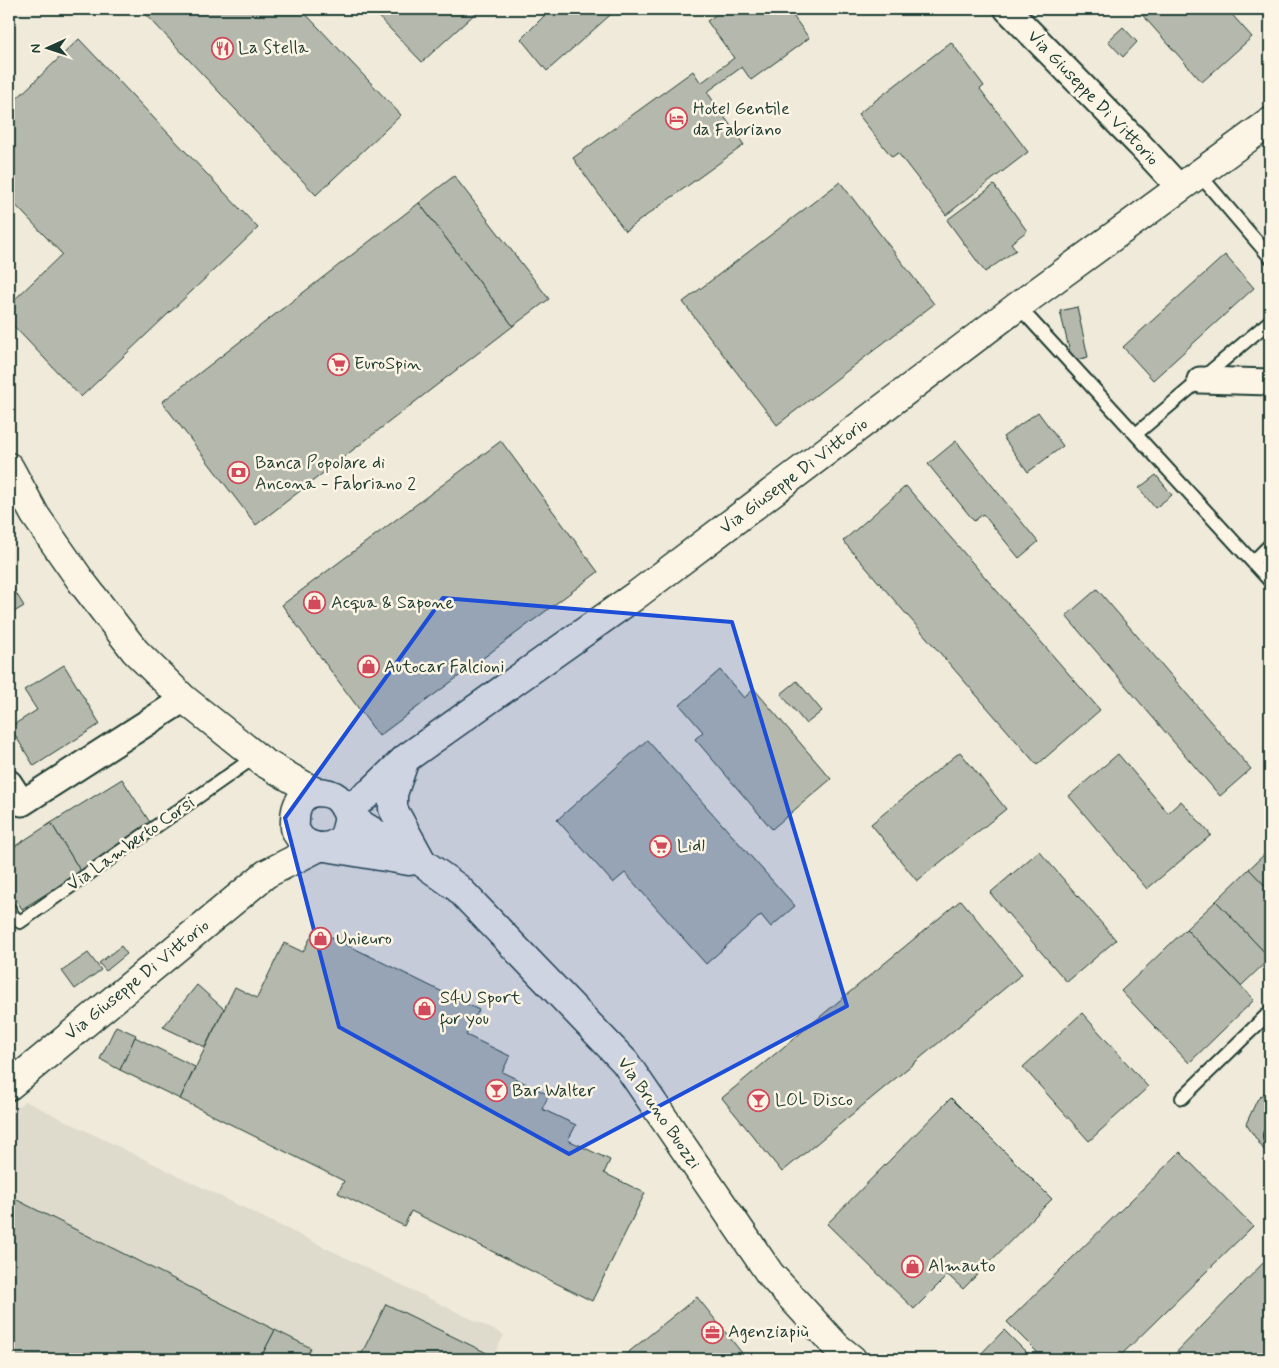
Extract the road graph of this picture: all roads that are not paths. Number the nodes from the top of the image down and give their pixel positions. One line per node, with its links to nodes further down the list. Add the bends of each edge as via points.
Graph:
1 (1007, 9): 3 (street, Via Giuseppe Di Vittorio, via 1140,145)
2 (1270, 122): 3 (main road, Via Giuseppe Di Vittorio)
3 (1189, 180): 4 (lane); 5 (main road, Via Giuseppe Di Vittorio)
4 (1270, 257)
5 (1018, 306): 9 (lane); 16 (main road, Via Giuseppe Di Vittorio, via 635,596)
6 (1270, 322): 7 (lane)
7 (1200, 380): 8 (street); 9 (lane)
8 (1270, 382)
9 (1136, 434): 12 (lane)
10 (9, 467): 14 (main road, via 35,515 81,581 135,651)
11 (1270, 546): 12 (lane)
12 (1253, 562): 13 (lane)
13 (1270, 581)
14 (184, 699): 15 (main road); 17 (street)
15 (260, 759): 18 (main road); 19 (main road); 23 (lane, Via Lamberto Corsi, via 20,922)
16 (405, 759): 18 (main road, Via Giuseppe Di Vittorio); 21 (main road, Via Bruno Buozzi, via 393,794 393,809)
17 (13, 800)
18 (336, 803): 19 (main road, Via Giuseppe Di Vittorio, via 308,794 299,801); 20 (main road, Via Giuseppe Di Vittorio, via 343,836 340,841); 21 (main road, Via Bruno Buozzi)
19 (295, 828): 20 (main road, via 301,839); 22 (main road, Via Giuseppe Di Vittorio)
20 (323, 847): 21 (main road, Via Bruno Buozzi); 22 (main road, Via Giuseppe Di Vittorio)
21 (423, 863): 27 (main road, Via Bruno Buozzi, via 458,888 625,1062 770,1274 836,1347)
22 (266, 874): 25 (main road, Via Giuseppe Di Vittorio)
23 (9, 909)
24 (1270, 1012): 26 (lane)
25 (9, 1086)
26 (1182, 1098)
27 (852, 1359)

